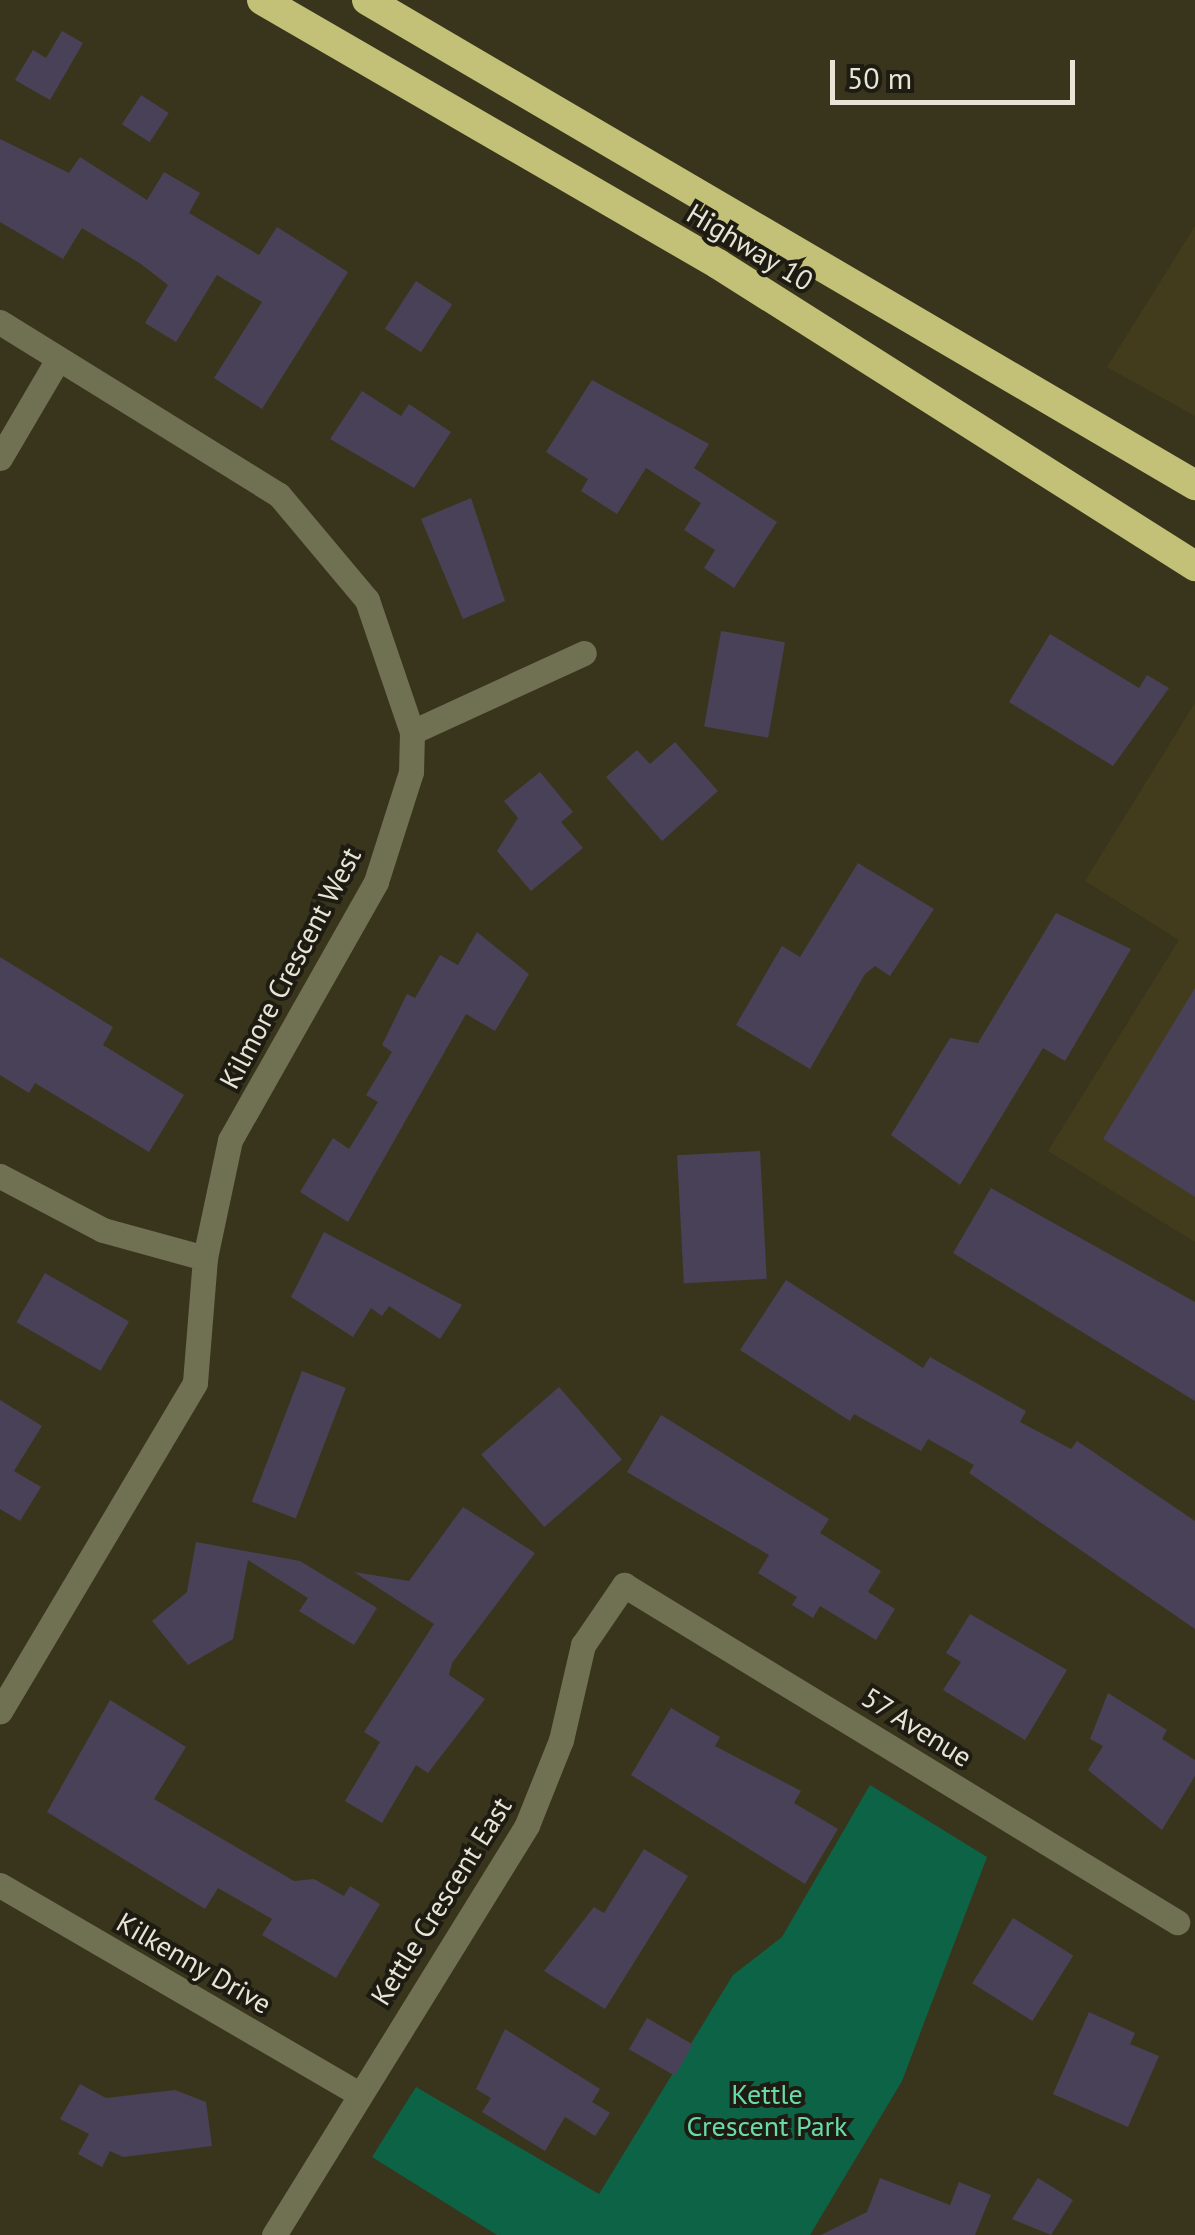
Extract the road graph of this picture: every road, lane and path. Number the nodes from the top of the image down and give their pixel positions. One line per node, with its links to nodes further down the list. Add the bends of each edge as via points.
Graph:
1 (262, 0): 7 (highway, Highway 10, via 718,264)
2 (367, 0): 6 (highway, Highway 10)
3 (0, 322): 4 (street, Kilmore Crescent West)
4 (58, 359): 5 (street); 9 (street, Kilmore Crescent West, via 279,495 367,600)
5 (0, 458)
6 (1195, 485)
7 (1195, 566)
8 (584, 653): 9 (street)
9 (412, 732): 11 (street, Kilmore Crescent West, via 412,772 376,882 230,1140)
10 (0, 1176): 11 (street, via 103,1230)
11 (205, 1258): 13 (street, Kilmore Crescent West, via 195,1384)
12 (624, 1585): 15 (street, 57 Avenue); 16 (street, Kettle Crescent East, via 582,1645 561,1740 527,1824)
13 (0, 1712)
14 (0, 1885): 16 (street, Kilkenny Drive)
15 (1177, 1922)
16 (357, 2093): 17 (street, Kettle Crescent East)
17 (274, 2235)

